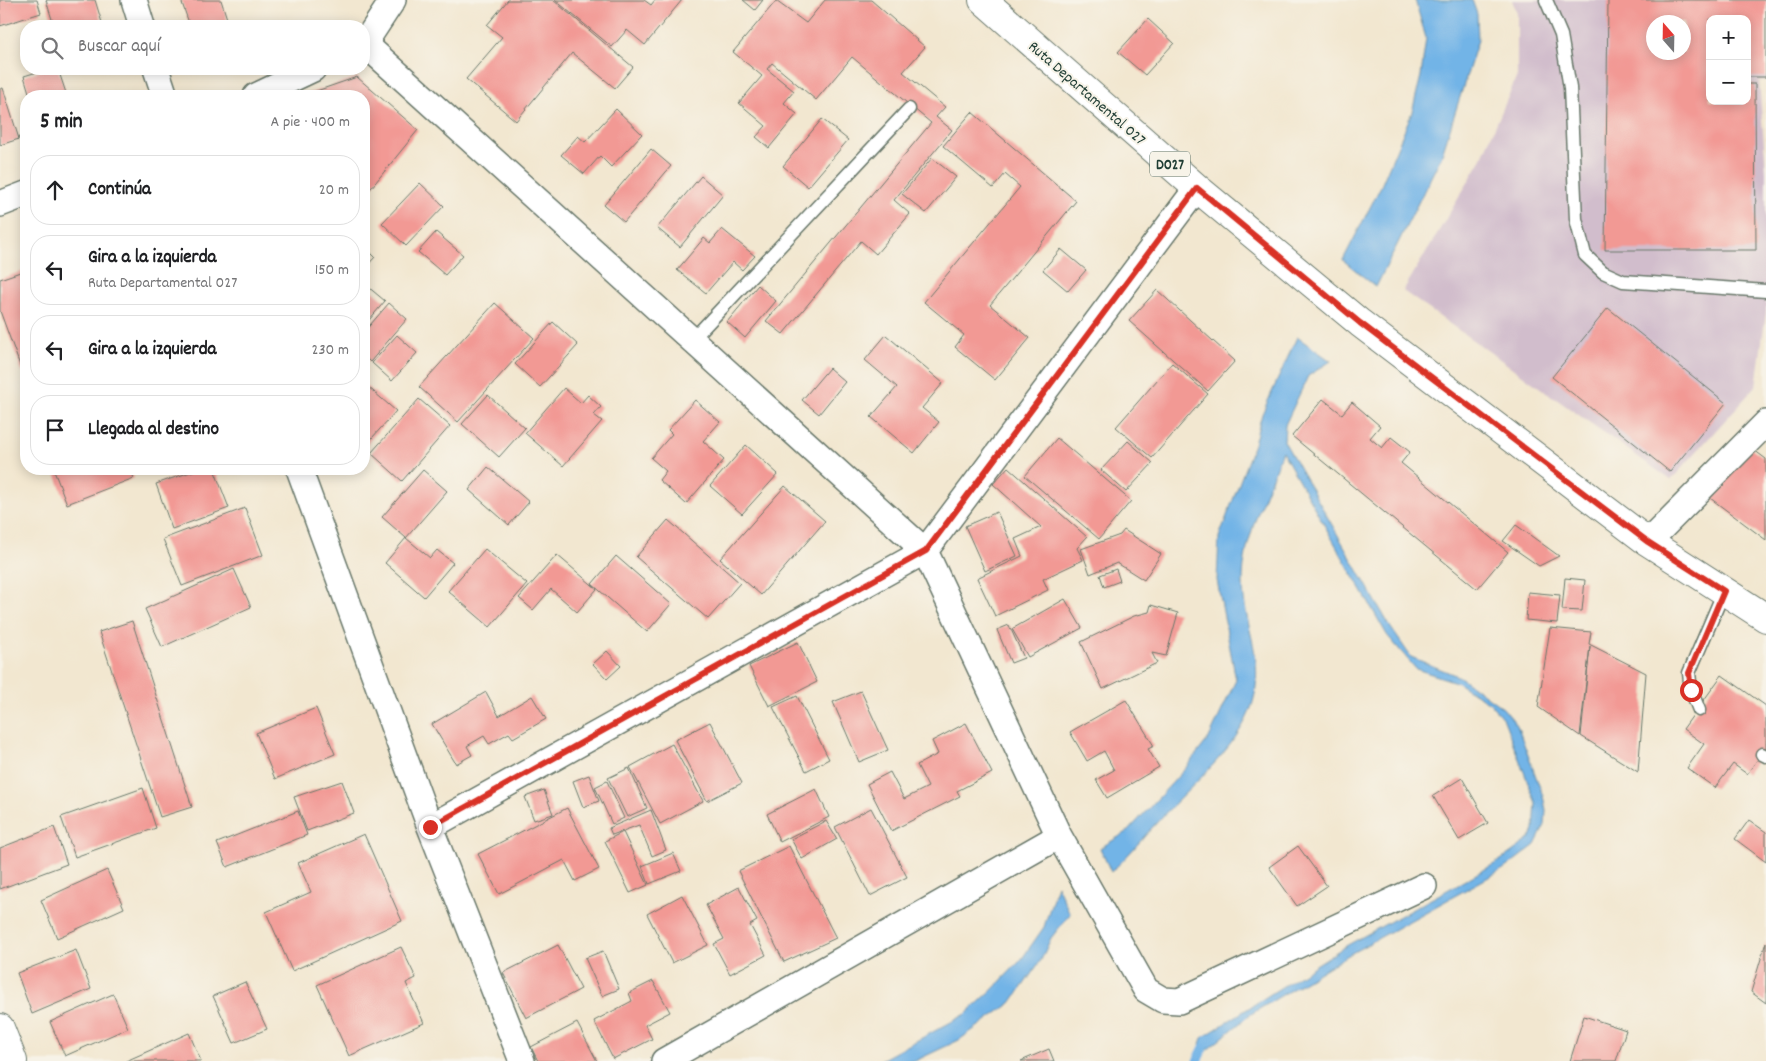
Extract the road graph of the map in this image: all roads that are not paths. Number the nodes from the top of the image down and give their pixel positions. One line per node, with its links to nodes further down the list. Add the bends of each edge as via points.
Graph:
1 (134, 0): 5 (street)
2 (393, 0): 6 (street)
3 (983, 0): 13 (main road, Ruta Departamental 027 / D027)
4 (1546, 0): 16 (lane, via 1561,35 1570,88 1576,219 1585,255 1603,272 1623,281)
5 (140, 20)
6 (370, 35)
7 (370, 49): 17 (street)
8 (158, 75): 10 (street)
9 (301, 75): 11 (street)
10 (163, 90)
11 (269, 90)
12 (909, 109): 17 (lane)
13 (1197, 188): 20 (main road, Ruta Departamental 027 / D027, via 1360,323); 21 (street)
14 (20, 196): 15 (street)
15 (0, 204)
16 (1766, 291)
17 (692, 340): 21 (street)
18 (1766, 424): 20 (street)
19 (301, 475): 25 (street)
20 (1648, 542): 22 (main road, Ruta Departamental 027 / D027)
21 (926, 551): 25 (street); 26 (street)
22 (1724, 591): 23 (main road, Ruta Departamental 027 / D027); 24 (lane, via 1689,673 1691,690)
23 (1766, 618)
24 (1699, 710)
25 (430, 827): 30 (street)
26 (1059, 836): 27 (street, via 1146,990 1163,1000 1179,1001); 31 (street)
27 (1424, 886)
28 (0, 1028): 29 (main road)
29 (13, 1061)
30 (522, 1061)
31 (664, 1061)

